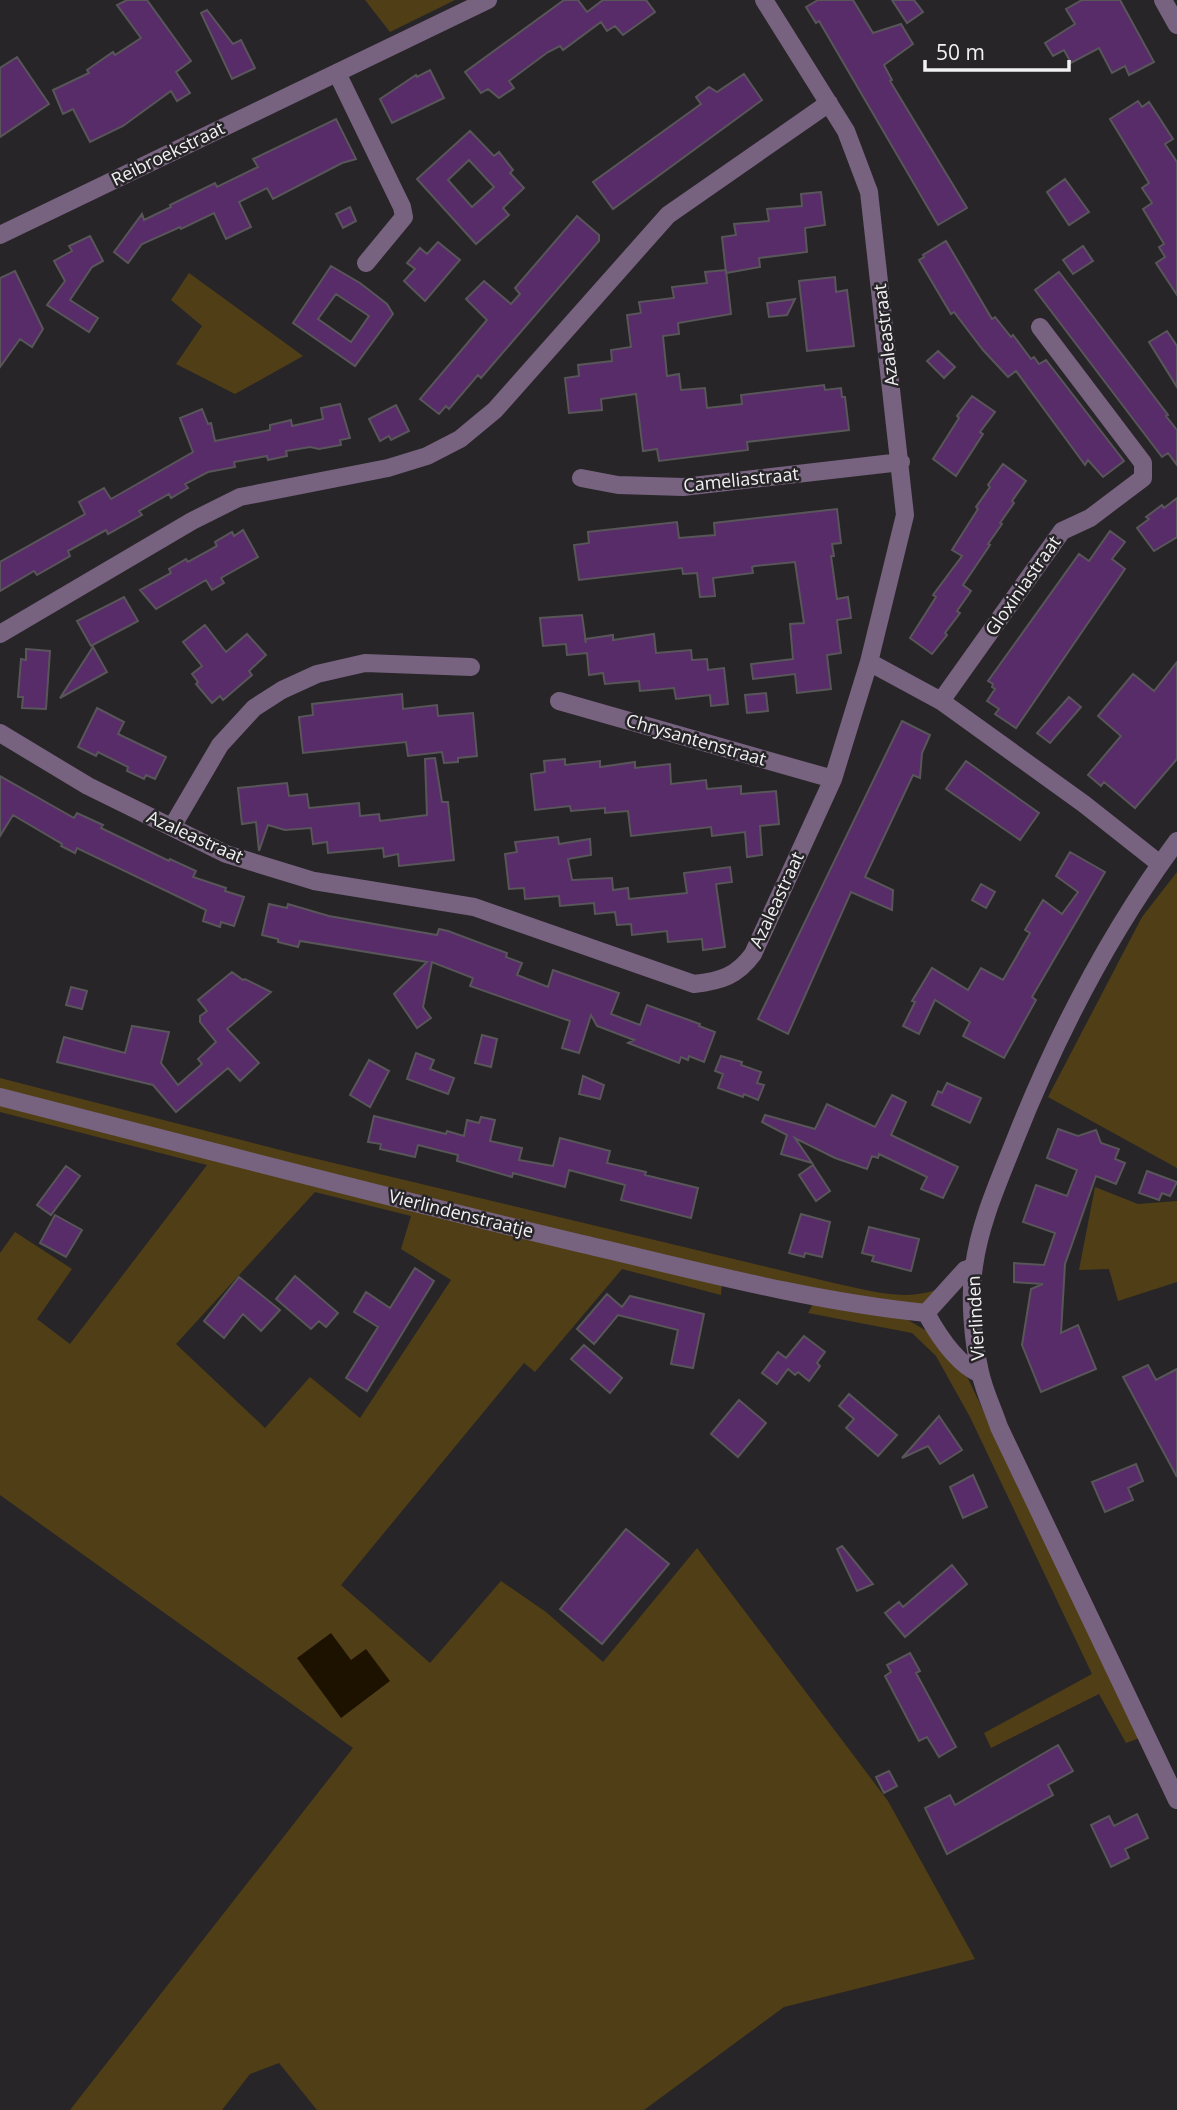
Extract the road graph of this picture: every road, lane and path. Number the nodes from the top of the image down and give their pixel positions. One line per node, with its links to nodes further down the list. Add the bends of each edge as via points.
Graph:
1 (488, 0): 5 (street, Reibroekstraat)
2 (764, 0): 6 (street, Azaleastraat)
3 (1163, 0): 4 (street)
4 (1177, 25)
5 (337, 73): 7 (street, Reibroekstraat); 8 (street, via 404,217)
6 (829, 103): 10 (street, Azaleastraat, via 846,131 869,192); 12 (street, via 668,215 495,410 460,439 388,468 240,497)
7 (0, 235)
8 (366, 263)
9 (1040, 327): 16 (street, Gloxiniastraat, via 1143,463 1143,478 1090,518 1062,531)
10 (901, 462): 11 (street, Cameliastraat, via 683,487 618,485); 13 (street, Azaleastraat, via 905,515)
11 (581, 478)
12 (0, 634)
13 (869, 662): 16 (street); 18 (street, Azaleastraat)
14 (471, 667): 19 (street, via 365,663 317,674 282,690 254,708 220,745)
15 (559, 701): 18 (street, Chrysantenstraat)
16 (941, 701): 21 (street)
17 (0, 733): 19 (street, Azaleastraat, via 88,786)
18 (833, 779): 19 (street, Azaleastraat, via 753,954 730,976 694,984 474,907 314,881 226,854)
19 (172, 827)
20 (1177, 841): 21 (street, Vierlinden)
21 (1160, 864): 23 (street, Vierlinden, via 1084,985 1051,1053 987,1209)
22 (0, 1097): 24 (street, Vierlindenstraatje, via 720,1276 868,1307)
23 (973, 1267): 24 (street); 25 (street, Vierlinden, via 973,1321)
24 (926, 1313): 25 (street, via 936,1332)
25 (980, 1374): 26 (street, Vierlinden, via 999,1427)
26 (1177, 1800)

